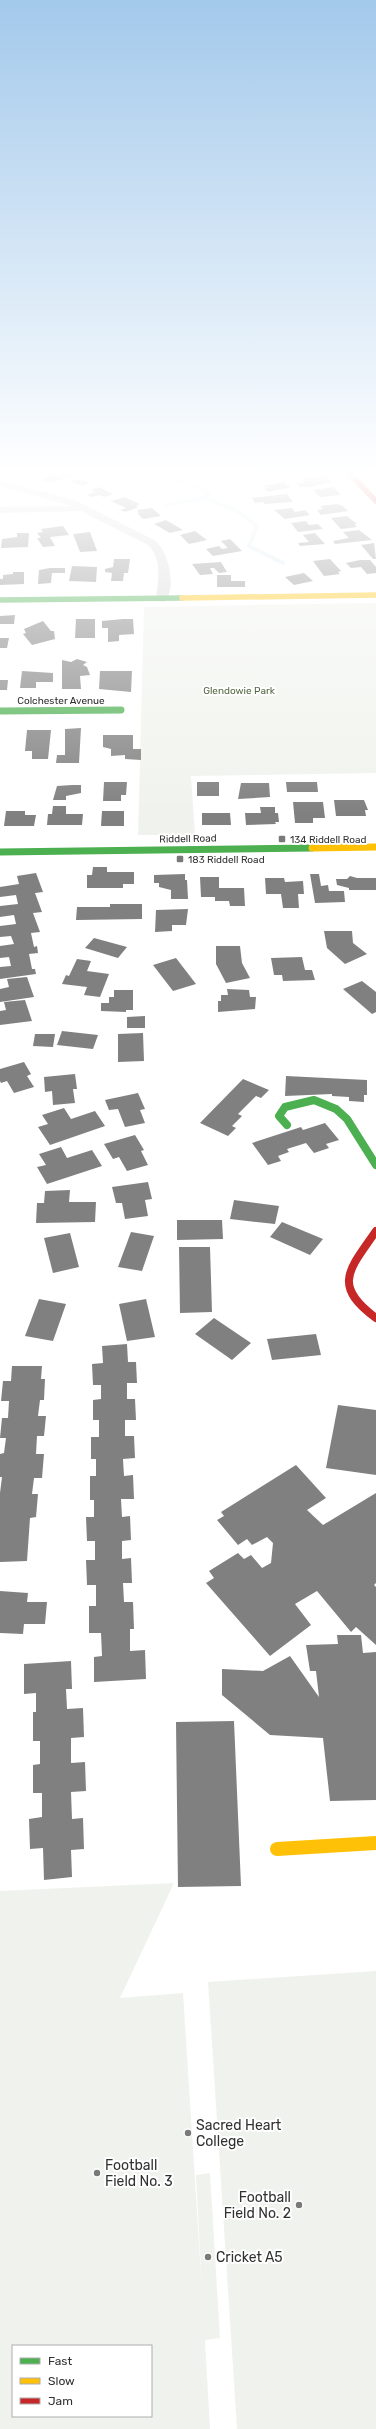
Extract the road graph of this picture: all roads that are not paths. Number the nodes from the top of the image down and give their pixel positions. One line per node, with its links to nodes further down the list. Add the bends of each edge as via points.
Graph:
1 (163, 587): 3 (street)
2 (376, 595): 3 (street)
3 (162, 599): 4 (street)
4 (0, 600)
5 (121, 710): 6 (street, Colchester Avenue)
6 (0, 711)
7 (376, 847): 8 (street, Riddell Road)
8 (0, 852)
9 (287, 1125): 10 (street, via 279,1116 285,1107 314,1100 336,1109 347,1119)
10 (376, 1165)
11 (376, 1231): 12 (street, via 347,1281 347,1293 359,1310)
12 (376, 1318)
13 (376, 1843): 14 (street)
14 (277, 1849)

